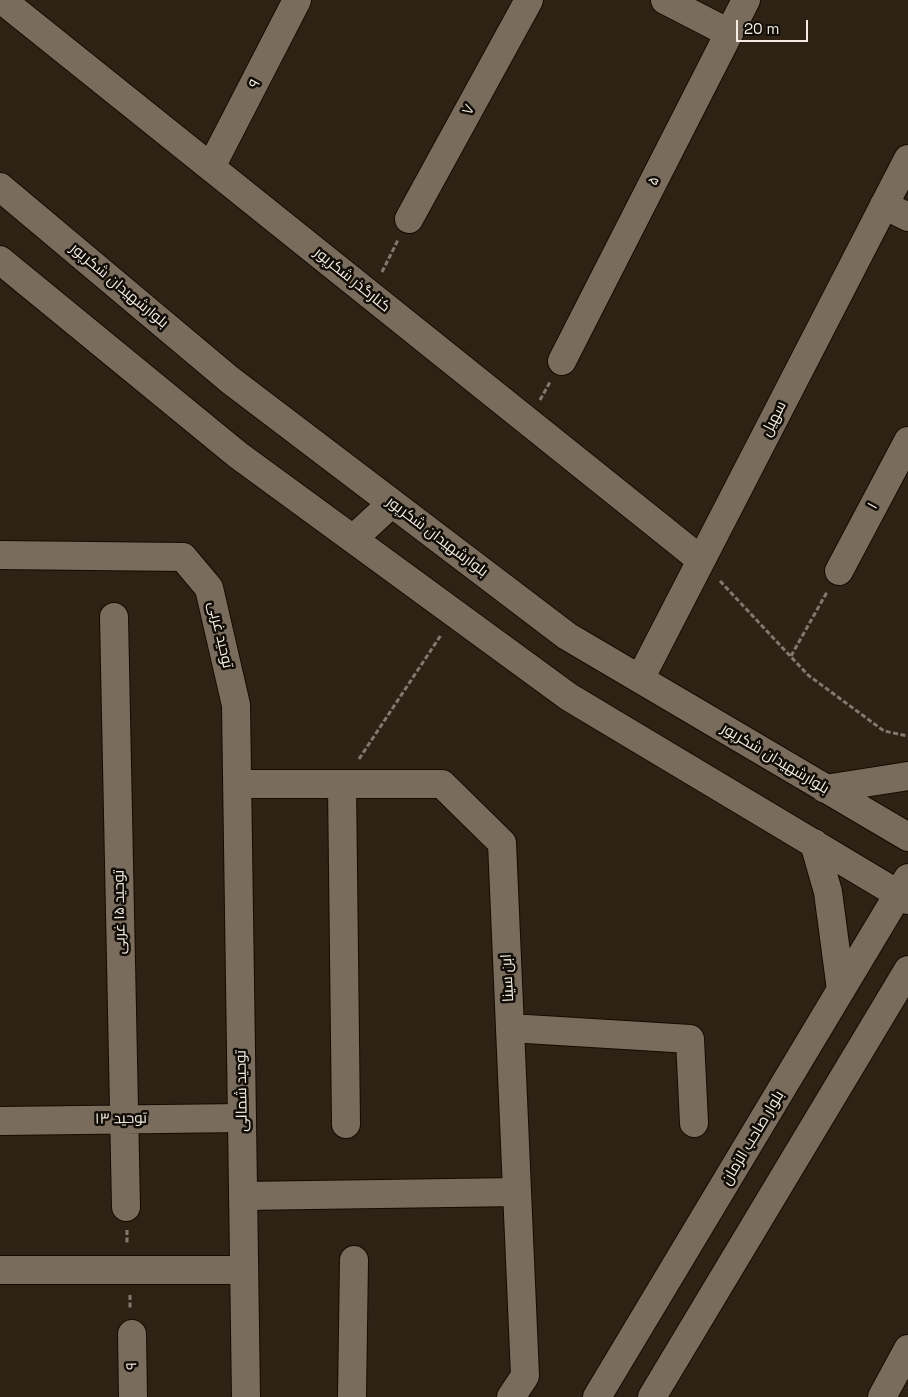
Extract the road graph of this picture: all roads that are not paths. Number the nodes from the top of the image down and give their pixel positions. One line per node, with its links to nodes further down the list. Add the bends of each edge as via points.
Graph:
1 (297, 0): 8 (street, ۹)
2 (529, 0): 11 (street, ۷)
3 (665, 0): 6 (street)
4 (746, 0): 6 (street, ۵)
5 (15, 4): 8 (street, کنارگذر شکرپور)
6 (729, 33): 13 (street, ۵)
7 (908, 159): 10 (street, سهیل)
8 (211, 167): 18 (street, کنارگذر شکرپور)
9 (0, 187): 15 (street, بلوارشهیدان شکرپور, via 230,380)
10 (896, 211): 18 (street, سهیل)
11 (409, 220)
12 (0, 260): 16 (street, via 238,455)
13 (562, 361)
14 (908, 441): 19 (street, ۱)
15 (392, 503): 16 (street); 21 (street, بلوارشهیدان شکرپور, via 567,636)
16 (353, 539): 27 (street, via 569,697)
17 (0, 555): 23 (street, توحید غربی, via 184,557 209,588 236,705)
18 (701, 560): 21 (street, سهیل)
19 (839, 572)
20 (114, 617): 34 (street, توحید ۱۵ غربی)
21 (640, 679): 25 (street, بلوارشهیدان شکرپور)
22 (908, 776): 25 (street)
23 (238, 784): 24 (street, ابن سینا); 35 (street, توحید شمالی)
24 (342, 784): 33 (street, ابن سینا, via 442,784 502,843); 38 (street)
25 (825, 788): 26 (street, بلوارشهیدان شکرپور)
26 (908, 837)
27 (814, 843): 28 (street); 30 (street, via 828,892)
28 (905, 891): 30 (street, بلوار صاحب الزمان)
29 (908, 970): 32 (street)
30 (841, 990): 51 (street, بلوار صاحب الزمان)
31 (908, 997): 32 (street)
32 (876, 1023): 52 (street)
33 (510, 1028): 37 (street, via 690,1039); 39 (street, ابن سینا)
34 (124, 1118): 35 (street, توحید ۱۳); 36 (street, توحید ۱۳); 41 (street, توحید ۱۵ غربی)
35 (242, 1118): 40 (street, توحید شمالی)
36 (0, 1121)
37 (694, 1123)
38 (346, 1124)
39 (517, 1192): 40 (street); 50 (street, ابن سینا, via 525,1376)
40 (243, 1196): 44 (street, توحید شمالی)
41 (126, 1207)
42 (354, 1260): 49 (street)
43 (0, 1270): 44 (street)
44 (244, 1270): 48 (street, توحید شمالی)
45 (132, 1334): 47 (street, ۹)
46 (905, 1361): 53 (street)
47 (133, 1397)
48 (246, 1397)
49 (352, 1397)
50 (511, 1397)
51 (597, 1397)
52 (652, 1397)
53 (882, 1397)

